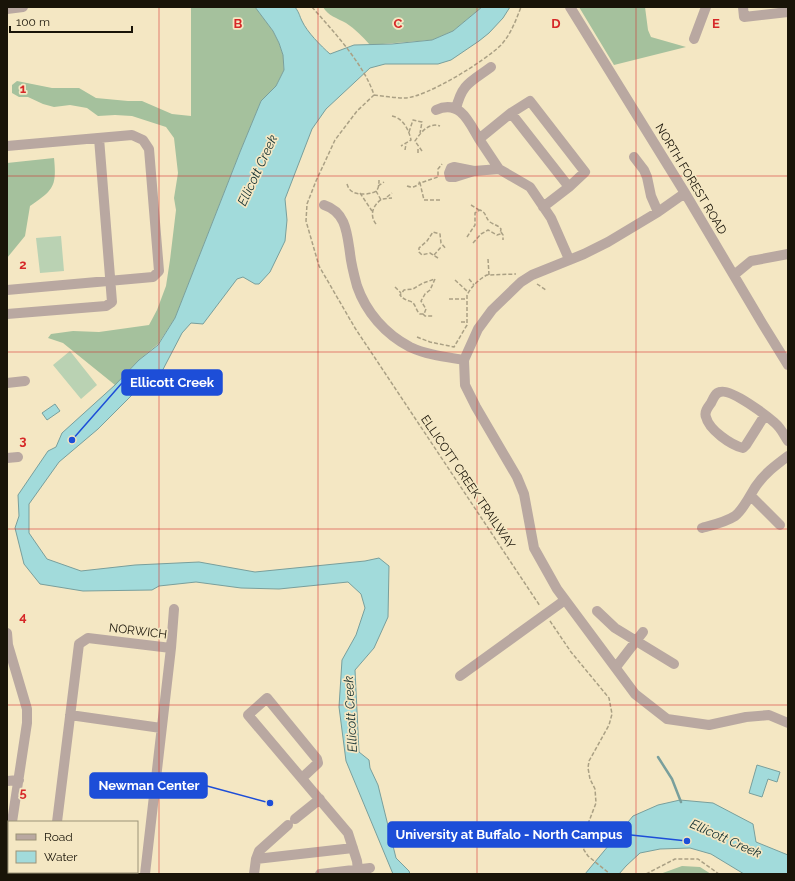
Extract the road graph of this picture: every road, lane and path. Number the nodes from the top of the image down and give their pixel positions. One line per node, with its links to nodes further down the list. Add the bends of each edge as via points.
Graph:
1 (24, 7): 7 (street)
2 (312, 7): 11 (path, via 340,40 368,80)
3 (521, 7): 11 (path, via 509,34 501,44 471,68 418,95 406,98)
4 (570, 7): 44 (street, NORTH FOREST ROAD)
5 (706, 7): 9 (street)
6 (743, 7): 8 (street, via 744,17)
7 (7, 8)
8 (788, 12)
9 (694, 40)
10 (491, 67): 12 (street, via 461,91)
11 (374, 95): 102 (path, ELLICOTT CREEK TRAILWAY, via 357,111 335,140 307,204 306,221 318,266 355,328)
12 (456, 109): 13 (street, via 451,107); 20 (street, via 461,112)
13 (436, 110)
14 (511, 113): 20 (street); 40 (street); 40 (street, via 530,101 544,117 585,172)
15 (392, 116): 17 (path, via 398,117)
16 (440, 126): 18 (path, via 429,126)
17 (409, 132): 18 (path, via 413,120 422,122); 21 (path)
18 (420, 134): 22 (path)
19 (99, 138): 25 (street); 72 (street); 72 (street, via 132,135 144,140 149,149 159,271 153,278)
20 (479, 139): 32 (street)
21 (411, 140): 22 (path); 23 (path)
22 (415, 141): 24 (path)
23 (406, 144): 26 (path); 27 (path)
24 (418, 145): 28 (path); 29 (path)
25 (7, 146)
26 (401, 146)
27 (405, 150)
28 (422, 151)
29 (418, 153)
30 (634, 157): 54 (street, via 644,170)
31 (442, 164): 36 (path, via 438,169 438,177)
32 (499, 169): 33 (street); 51 (street, via 530,187)
33 (474, 172)
34 (379, 180): 38 (path)
35 (384, 182): 38 (path)
36 (419, 182): 39 (path, via 414,188); 48 (path, via 424,200)
37 (347, 184): 42 (path, via 352,192)
38 (378, 186): 41 (path)
39 (407, 186)
40 (569, 187): 51 (street)
41 (376, 191): 42 (path); 47 (path)
42 (360, 193): 53 (path)
43 (392, 193): 45 (path)
44 (685, 193): 54 (street); 68 (street, NORTH FOREST ROAD)
45 (385, 198): 46 (path); 47 (path)
46 (392, 198)
47 (381, 200): 53 (path)
48 (440, 200)
49 (324, 205): 87 (street, via 337,212 345,226 357,287 374,318 384,329 411,347 435,355)
50 (471, 205): 52 (path)
51 (543, 207): 66 (street, via 551,218)
52 (479, 210): 56 (path, via 485,212 491,223 500,227); 57 (path, via 475,213 474,228)
53 (372, 211): 55 (path, via 372,219)
54 (658, 212): 66 (street, via 608,242)
55 (376, 224)
56 (501, 232): 58 (path); 59 (path, via 497,235 485,231)
57 (467, 237)
58 (503, 240)
59 (473, 243)
60 (442, 246): 61 (path); 63 (path); 63 (path, via 440,234 433,232 419,248 419,252 422,255)
61 (446, 249)
62 (788, 254): 68 (street, via 751,261)
63 (434, 255): 64 (path)
64 (438, 258)
65 (488, 259): 67 (path)
66 (569, 259): 69 (street)
67 (489, 275): 69 (path, via 522,274); 73 (path, via 482,277)
68 (734, 275): 88 (street, NORTH FOREST ROAD)
69 (528, 278): 76 (path); 87 (street, via 492,310 478,330)
70 (469, 279): 73 (path)
71 (455, 280): 77 (path)
72 (111, 282): 75 (street); 81 (street, via 112,302 106,306)
73 (474, 285): 77 (path)
74 (394, 287): 78 (path)
75 (7, 290)
76 (546, 290)
77 (468, 292): 80 (path)
78 (401, 293): 82 (path, via 402,298 412,302 418,312); 82 (path, via 435,279 430,290 422,297 422,304 426,309)
79 (450, 299): 80 (path)
80 (466, 299): 85 (path)
81 (7, 314)
82 (423, 314): 83 (path)
83 (433, 316)
84 (460, 322): 85 (path)
85 (467, 322): 86 (path, via 454,347)
86 (417, 337)
87 (464, 360): 99 (street, via 465,385 517,477 524,494 534,548)
88 (788, 365)
89 (25, 381): 90 (street)
90 (7, 383)
91 (765, 415): 91 (street, via 743,448 722,437 712,428 706,412 716,394 721,391 734,395); 92 (street, via 776,424)
92 (788, 441)
93 (788, 456): 96 (street, via 768,472)
94 (18, 457): 95 (street)
95 (7, 458)
96 (751, 496): 97 (street); 98 (street, via 735,516)
97 (780, 524)
98 (702, 528)
99 (565, 600): 102 (street); 109 (street)
100 (174, 609): 107 (street)
101 (597, 610): 105 (street, via 615,628)
102 (545, 614): 110 (street); 129 (path, ELLICOTT CREEK TRAILWAY, via 571,652 609,698 612,714 609,725 589,761 588,768 595,789 596,803 582,844 588,856)
103 (643, 632): 105 (street)
104 (7, 633): 106 (street)
105 (636, 641): 108 (street); 109 (street)
106 (7, 645): 115 (street, via 27,710)
107 (171, 648): 111 (street, NORWICH, via 88,638 79,644); 113 (street, NORWICH)
108 (674, 664)
109 (616, 667): 112 (street, via 635,694 667,719 709,725 769,715)
110 (460, 676)
111 (70, 715): 113 (street); 119 (street, NORWICH)
112 (788, 723)
113 (161, 728): 126 (street, NORWICH)
114 (302, 778): 114 (street, via 248,714 267,698 317,759 318,763); 117 (street)
115 (19, 780): 116 (street); 118 (street)
116 (7, 781)
117 (320, 799): 121 (street, via 348,833); 123 (street, via 259,851)
118 (12, 821)
119 (57, 821)
120 (8, 847): 122 (street)
121 (353, 848): 123 (street); 125 (street)
122 (7, 853)
123 (256, 859): 127 (street)
124 (370, 868): 125 (street)
125 (358, 870): 128 (street)
126 (145, 874)
127 (254, 874)
128 (320, 874)
129 (610, 874)
130 (646, 874): 131 (path, via 675,859 698,859)
131 (719, 874)

